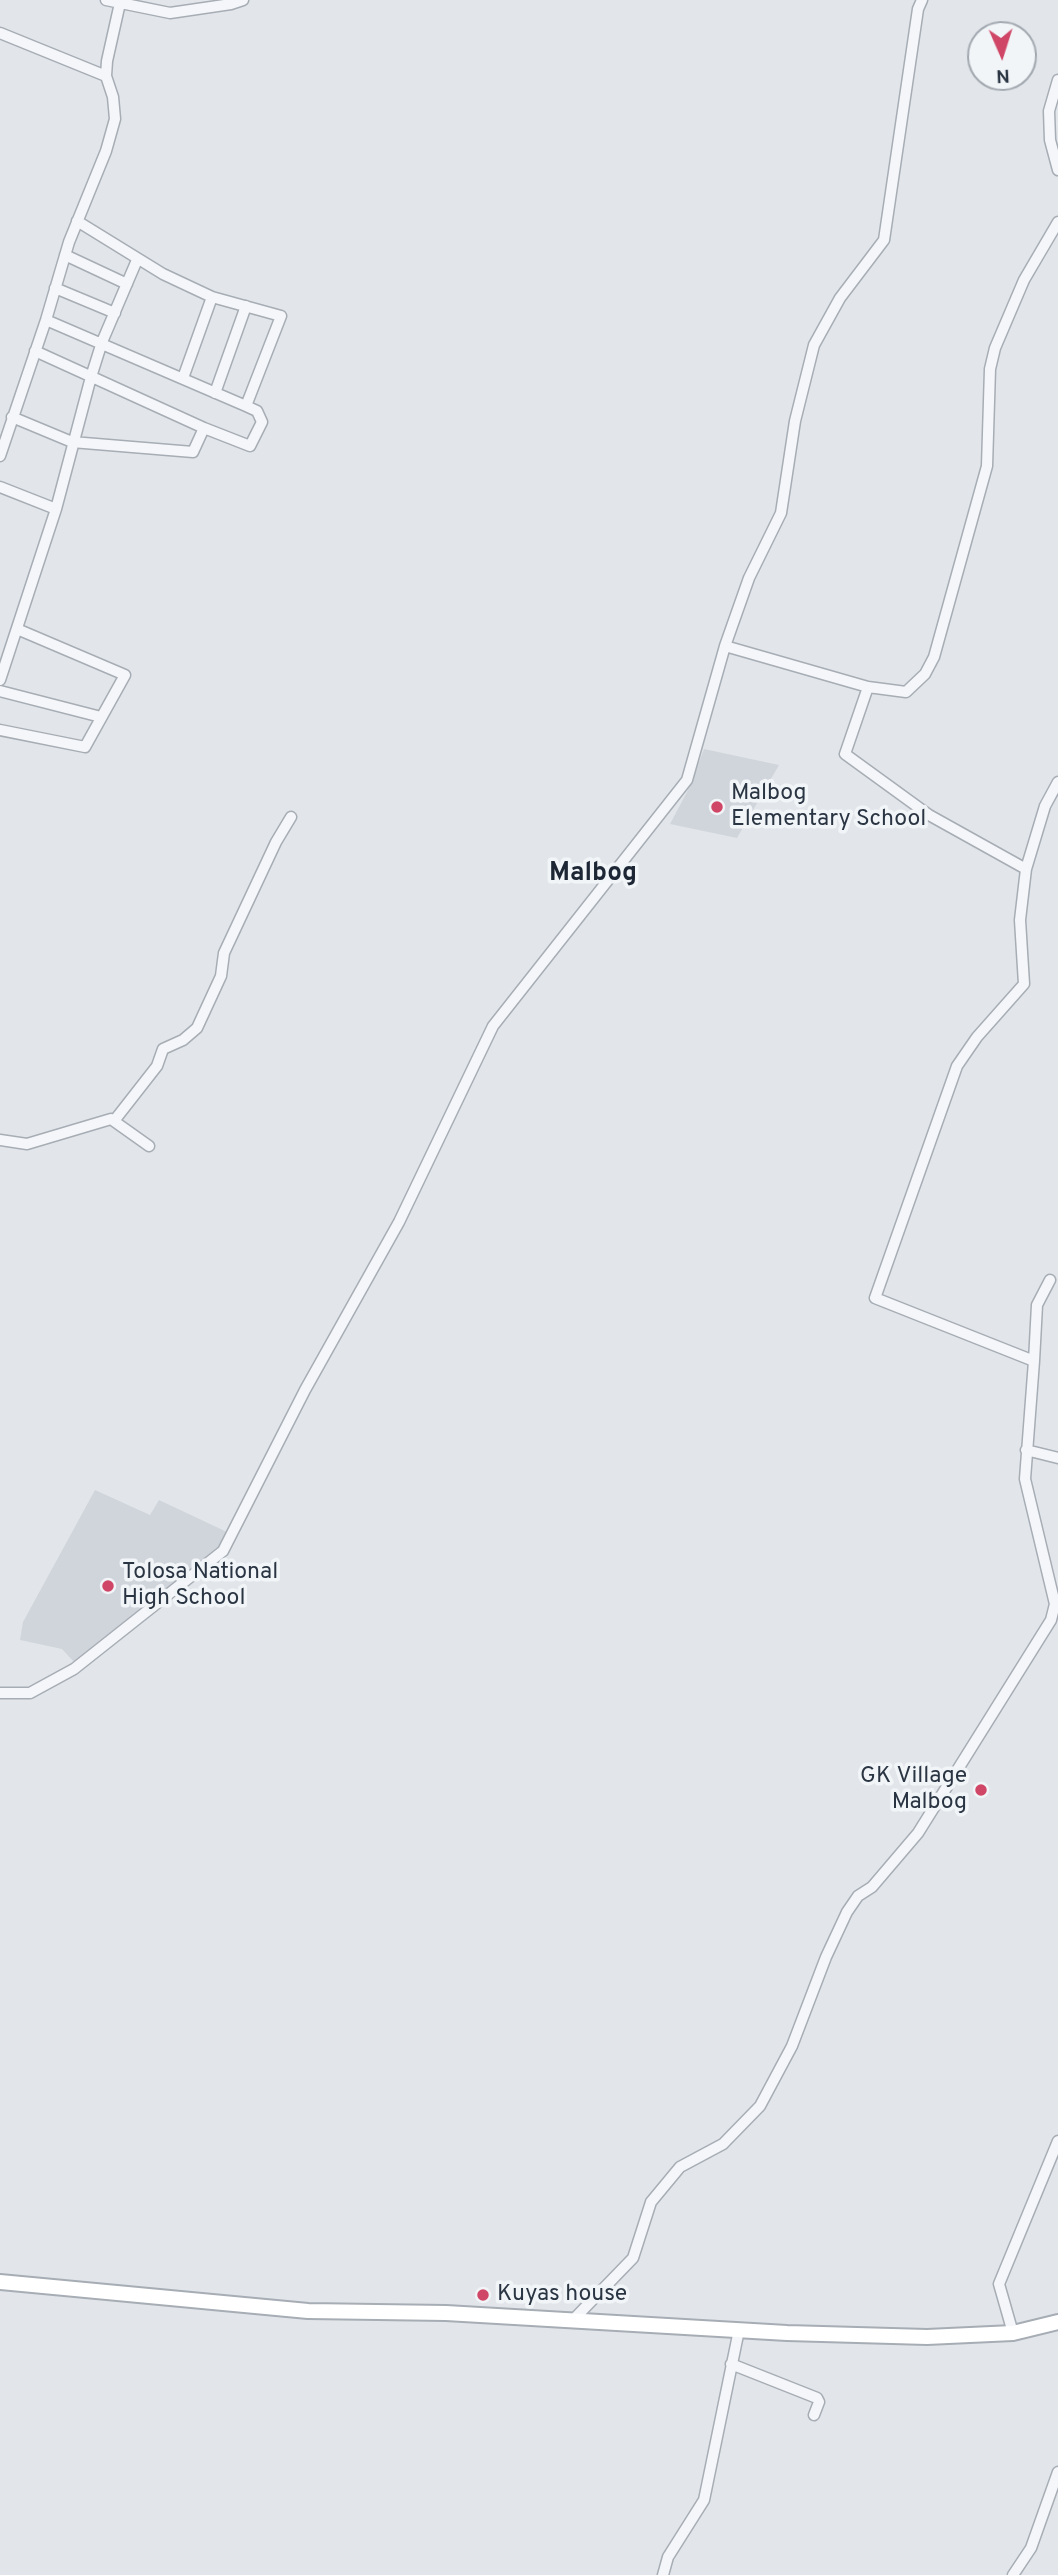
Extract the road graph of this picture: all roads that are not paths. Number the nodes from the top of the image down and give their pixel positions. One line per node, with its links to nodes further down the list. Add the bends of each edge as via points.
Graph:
1 (106, 0): 4 (street)
2 (243, 0): 4 (street, via 170,13)
3 (922, 0): 32 (street, via 884,240 840,298 814,345 794,421 781,513 749,578)
4 (120, 3): 6 (street)
5 (0, 33): 6 (street)
6 (106, 76): 9 (street, via 115,119)
7 (1058, 80): 8 (street, via 1049,111)
8 (1058, 170)
9 (77, 221): 11 (street); 12 (street)
10 (1058, 222): 34 (street, via 1024,280 995,348 990,369 987,466 934,657 925,674 906,692)
11 (65, 255): 13 (street); 14 (street)
12 (137, 260): 13 (street); 15 (street)
13 (127, 284): 17 (street)
14 (55, 288): 17 (street); 18 (street)
15 (212, 297): 16 (street); 22 (street)
16 (246, 306): 23 (street); 24 (street, via 281,316)
17 (115, 313): 19 (street)
18 (46, 320): 19 (street); 20 (street)
19 (102, 342): 21 (street); 22 (street)
20 (35, 351): 21 (street); 25 (street)
21 (91, 377): 26 (street); 27 (street)
22 (183, 378): 23 (street)
23 (215, 393): 24 (street)
24 (246, 406): 26 (street, via 257,411 262,422 250,446)
25 (12, 417): 27 (street); 28 (street)
26 (204, 428): 27 (street, via 193,452)
27 (72, 442): 30 (street)
28 (0, 456)
29 (0, 487): 30 (street)
30 (55, 509): 31 (street)
31 (17, 629): 33 (street); 36 (street, via 125,675)
32 (725, 646): 34 (street); 48 (street, via 687,780 493,1026 399,1222 223,1551 74,1669 30,1693)
33 (0, 680)
34 (868, 687): 40 (street, via 845,754 929,815)
35 (0, 691): 36 (street)
36 (101, 717): 37 (street, via 85,747)
37 (0, 730)
38 (1058, 782): 40 (street, via 1045,806)
39 (291, 817): 41 (street, via 224,953 221,976 197,1028 163,1049 151,1074)
40 (1026, 869): 45 (street, via 1020,920 1024,984 957,1066 875,1298)
41 (114, 1121): 42 (street, via 27,1144); 43 (street)
42 (0, 1140)
43 (149, 1146)
44 (1050, 1280): 45 (street, via 1037,1305)
45 (1034, 1361): 46 (street)
46 (1026, 1450): 47 (street); 51 (street, via 1026,1479 1055,1604 1051,1620 918,1833 847,1912 792,2046 760,2106 723,2144 680,2167 651,2203 633,2258)
47 (1058, 1458)
48 (0, 1693)
49 (1058, 2141): 54 (street, via 999,2284)
50 (0, 2283): 51 (street, via 308,2311)
51 (573, 2320): 53 (street)
52 (1057, 2325): 54 (street)
53 (739, 2330): 54 (street, via 927,2337); 55 (street)
54 (1013, 2333)
55 (731, 2364): 56 (street, via 817,2398); 58 (street, via 704,2500 668,2557)
56 (814, 2415)
57 (1058, 2472): 59 (street, via 1031,2548)
58 (663, 2575)
59 (1013, 2575)

